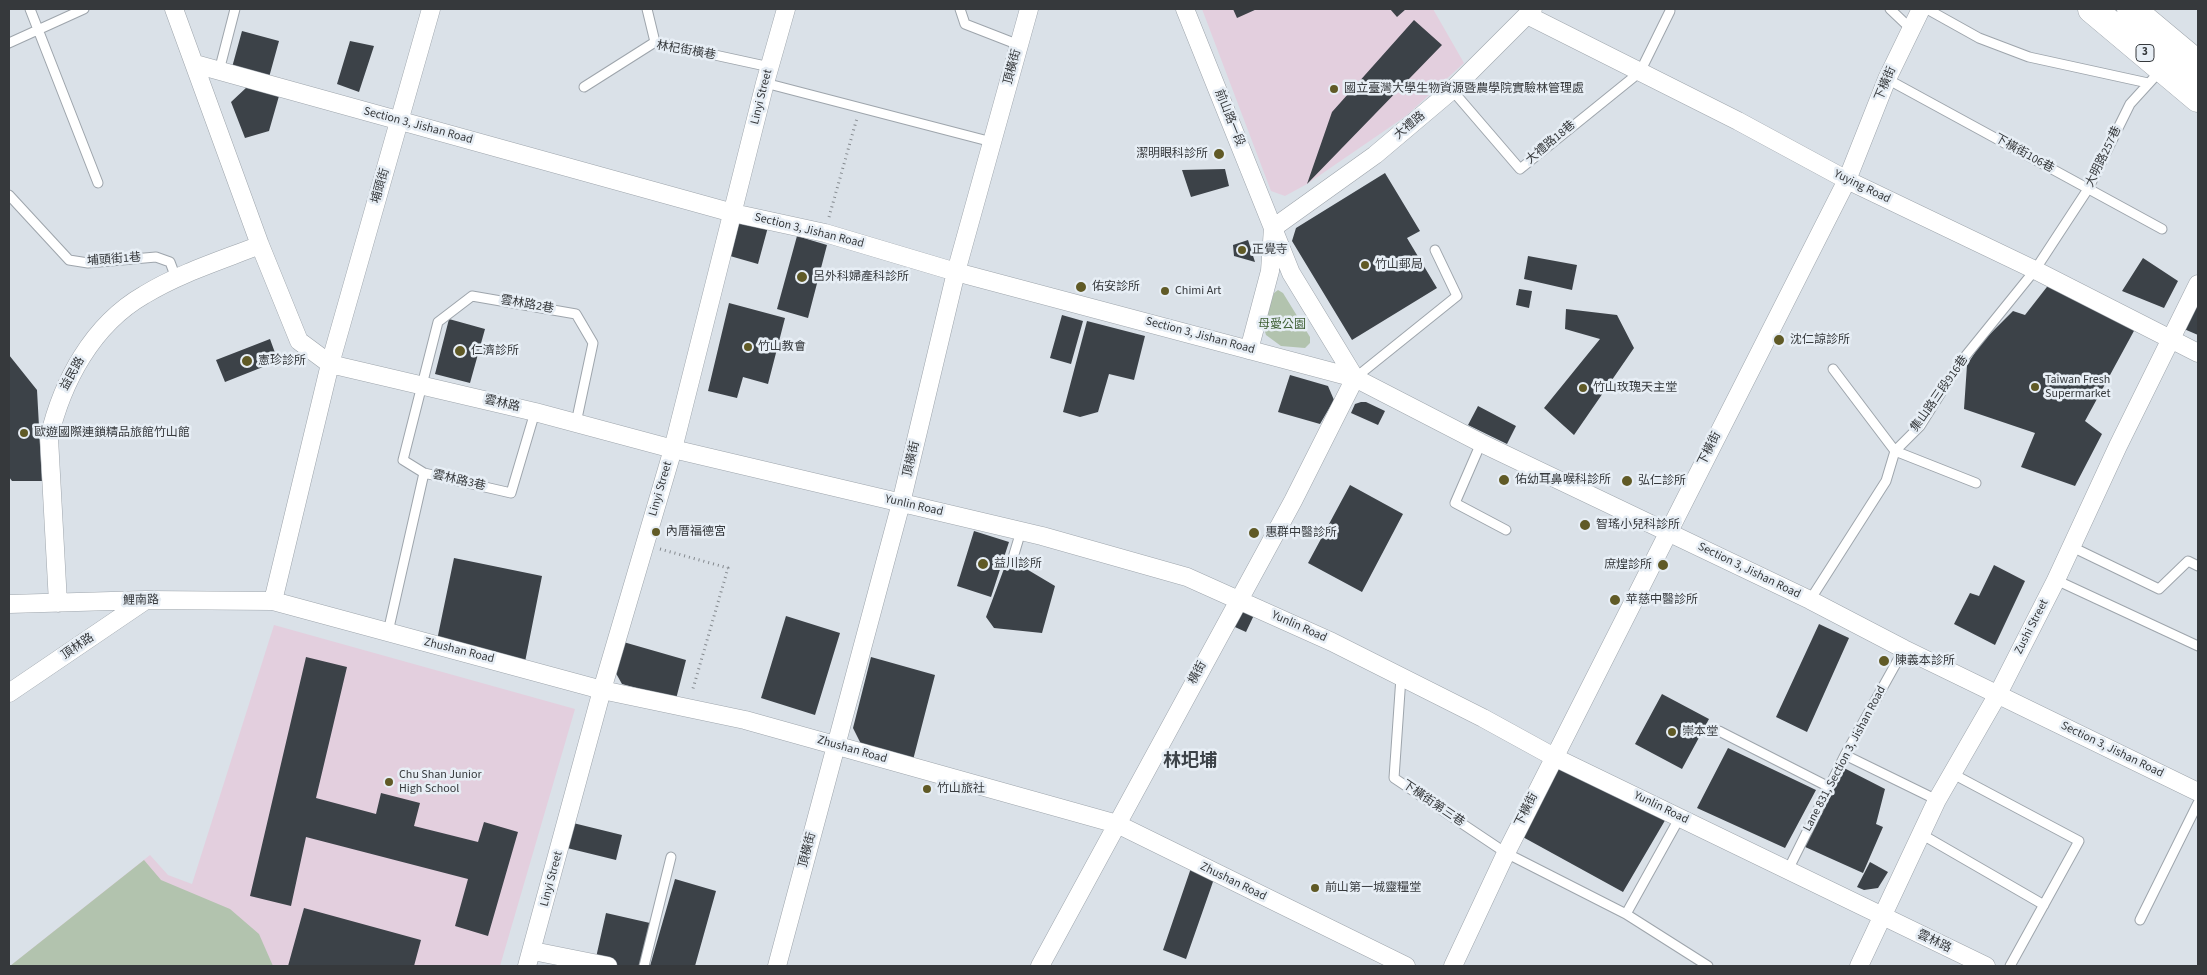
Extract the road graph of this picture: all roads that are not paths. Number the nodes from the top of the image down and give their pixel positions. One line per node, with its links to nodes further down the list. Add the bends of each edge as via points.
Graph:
1 (30, 9): 19 (lane)
2 (84, 9): 19 (lane)
3 (174, 9): 24 (street)
4 (235, 9): 25 (lane)
5 (431, 9): 32 (street, 埔頭街)
6 (647, 9): 20 (lane)
7 (786, 9): 27 (street, Linyi Street)
8 (960, 9): 22 (lane, via 965,24)
9 (1029, 9): 22 (street, 頂橫街)
10 (1185, 9): 39 (street, 前山路一段)
11 (1890, 9): 18 (lane)
12 (1921, 9): 18 (street, 下橫街)
13 (1927, 9): 23 (lane, via 1979,38 2029,57)
14 (2092, 9): 23 (main road, 3)
15 (2131, 9): 23 (main road, 3)
16 (1529, 11): 26 (street, Yuying Road); 30 (street, 大禮路)
17 (1670, 11): 26 (lane)
18 (1910, 28): 28 (street, 下橫街)
19 (38, 29): 21 (lane); 35 (lane)
20 (655, 42): 27 (lane, 林杞街橫巷); 29 (lane, 林杞街橫巷)
21 (9, 44)
22 (1019, 45): 33 (street, 頂橫街)
23 (2177, 62): 31 (main road, 3); 36 (lane, 大明路257巷, via 2130,104)
24 (195, 64): 25 (street, Section 3, Jishan Road); 41 (street)
25 (219, 71): 32 (street, Section 3, Jishan Road)
26 (1640, 72): 30 (lane, 大禮路18巷, via 1520,169); 34 (street, Yuying Road)
27 (768, 75): 33 (lane, 林杞街橫巷, via 860,107); 38 (street, Linyi Street)
28 (1887, 80): 34 (street, 下橫街); 36 (lane, 下橫街106巷)
29 (584, 87)
30 (1452, 90): 39 (street, 大禮路, via 1375,155)
31 (2198, 98)
32 (400, 120): 38 (street, Section 3, Jishan Road); 50 (street, 埔頭街)
33 (992, 142): 44 (street, 頂橫街)
34 (1847, 180): 43 (street, Yuying Road); 64 (street, 下橫街)
35 (98, 183)
36 (2088, 190): 40 (lane, 下橫街106巷); 43 (lane, 大明路257巷)
37 (9, 195): 45 (lane, 埔頭街1巷, via 69,260 88,263 156,256 170,262)
38 (733, 213): 44 (street, Section 3, Jishan Road, via 825,233); 57 (street, Linyi Street)
39 (1273, 228): 48 (street, 前山路一段, via 1270,271); 52 (street, 前山路一段, via 1291,273)
40 (2162, 229)
41 (260, 245): 45 (street, 益民路); 50 (street, via 300,341)
42 (1435, 250): 52 (lane, via 1457,296)
43 (2035, 270): 47 (street, Yuying Road); 58 (lane, 集山路三段916巷, via 1959,364 1920,426)
44 (956, 272): 48 (street, Section 3, Jishan Road); 61 (street, 頂橫街)
45 (176, 278): 73 (street, 益民路, via 143,295 110,323 82,356 61,396 49,438)
46 (2198, 284): 47 (street, Zushi Street)
47 (2171, 340): 49 (street, Yuying Road); 65 (street, Zushi Street)
48 (1250, 350): 52 (street, Section 3, Jishan Road)
49 (2198, 353)
50 (330, 364): 53 (street, 雲林路); 72 (street, 埔頭街)
51 (1833, 369): 58 (lane)
52 (1355, 378): 56 (street, Section 3, Jishan Road); 70 (street, 橫街)
53 (421, 386): 54 (street, 雲林路); 55 (lane, 雲林路2巷, via 438,322 472,296 576,314 593,343); 59 (lane, 雲林路3巷, via 403,460)
54 (535, 412): 55 (street, 雲林路); 59 (lane, 雲林路3巷, via 511,493)
55 (576, 423): 57 (street, 雲林路)
56 (1481, 443): 62 (lane, via 1455,503); 64 (street, Section 3, Jishan Road)
57 (673, 449): 61 (street, Yunlin Road); 79 (street, Linyi Street)
58 (1895, 451): 60 (lane); 71 (lane, 集山路三段916巷, via 1886,481)
59 (424, 473): 75 (lane)
60 (1976, 483)
61 (901, 503): 63 (street, Yunlin Road); 83 (street, 頂橫街)
62 (1506, 530)
63 (1021, 531): 66 (lane); 70 (street, Yunlin Road, via 1187,577)
64 (1668, 531): 71 (street, Section 3, Jishan Road); 85 (street, 下橫街)
65 (2070, 546): 67 (lane, via 2159,589 2188,560); 68 (street, Zushi Street)
66 (1012, 561)
67 (2198, 566)
68 (2056, 580): 76 (lane); 81 (street, Zushi Street)
69 (146, 600): 72 (street, 鯉南路); 73 (street, 鯉南路); 80 (street, 頂林路)
70 (1239, 600): 78 (street, Yunlin Road); 92 (street, 橫街)
71 (1810, 600): 77 (street, Section 3, Jishan Road)
72 (273, 601): 75 (street, Zhushan Road)
73 (58, 603): 74 (street, 鯉南路)
74 (9, 604)
75 (388, 632): 79 (street, Zhushan Road)
76 (2198, 646)
77 (1904, 649): 81 (street, Section 3, Jishan Road); 84 (lane, Lane 831, Section 3, Jishan Road)
78 (1402, 677): 85 (street, Yunlin Road); 94 (lane, 下橫街第三巷, via 1394,778)
79 (602, 690): 83 (street, Zhushan Road, via 688,706); 101 (street, Linyi Street)
80 (9, 693)
81 (1998, 694): 86 (street, Zushi Street); 88 (street, Section 3, Jishan Road)
82 (1719, 731): 87 (lane)
83 (836, 746): 92 (street, Zhushan Road); 104 (street, 頂橫街)
84 (1846, 755): 87 (lane, Lane 831, Section 3, Jishan Road); 89 (lane)
85 (1554, 757): 91 (street, Yunlin Road); 94 (street, 下橫街)
86 (1953, 774): 89 (street, Zushi Street); 97 (lane, via 2079,840)
87 (1829, 788): 96 (lane, Lane 831, Section 3, Jishan Road)
88 (2198, 792)
89 (1937, 800): 93 (street, Zushi Street)
90 (2198, 803): 100 (lane)
91 (1680, 818): 96 (street, Yunlin Road); 98 (lane)
92 (1117, 824): 105 (street, 橫街); 106 (street, Zhushan Road)
93 (1921, 834): 97 (lane); 99 (street, Zushi Street)
94 (1506, 853): 98 (lane); 107 (street, 下橫街)
95 (670, 857): 103 (lane)
96 (1788, 870): 99 (street, Yunlin Road)
97 (2044, 905): 111 (lane)
98 (1626, 914): 108 (lane)
99 (1883, 917): 109 (street, Zushi Street); 110 (street, 雲林路)
100 (2140, 920)
101 (530, 959): 102 (street)
102 (608, 966)
103 (644, 966)
104 (777, 966)
105 (1040, 966)
106 (1406, 966)
107 (1453, 966)
108 (1708, 966)
109 (1859, 966)
110 (1986, 966)
111 (2010, 966)

